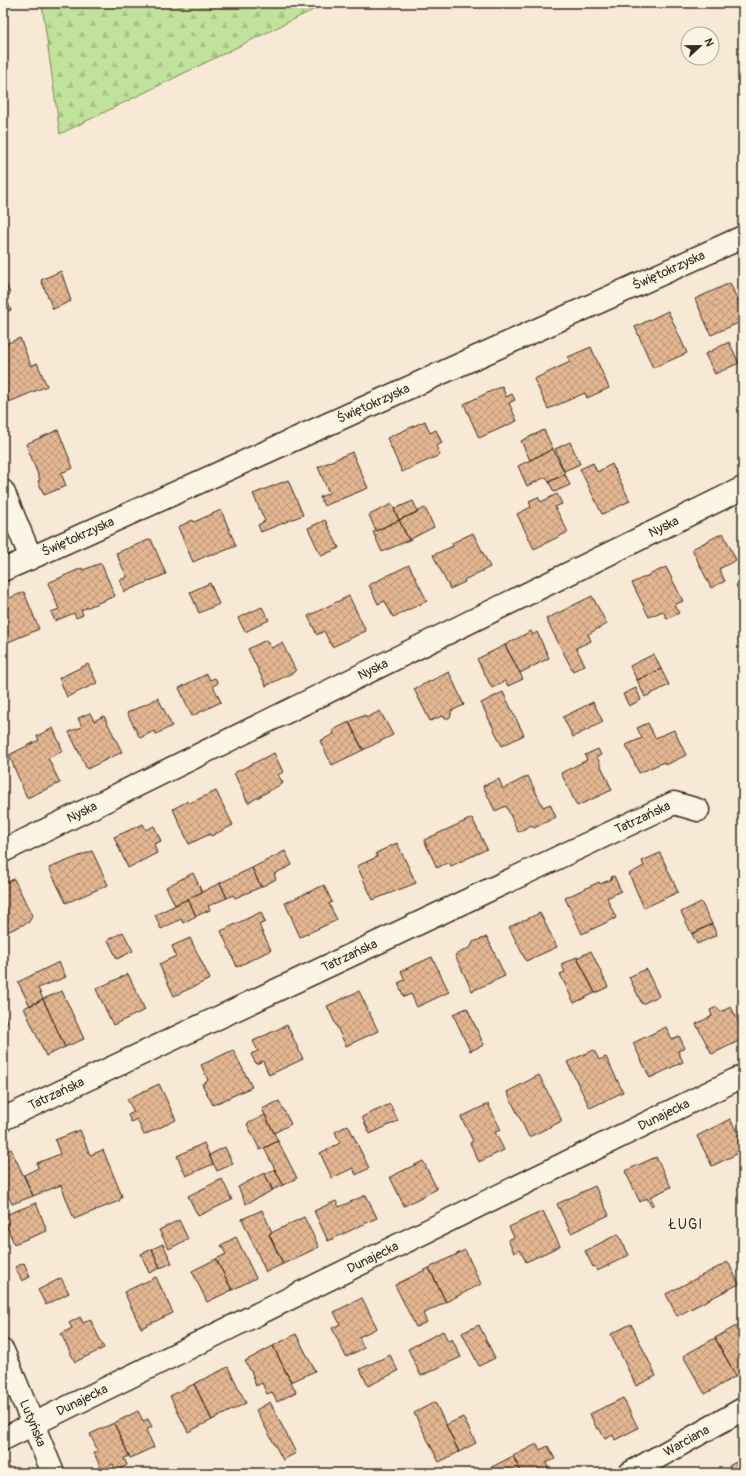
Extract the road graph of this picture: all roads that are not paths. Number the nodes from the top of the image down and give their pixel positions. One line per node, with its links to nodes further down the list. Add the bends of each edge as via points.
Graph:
1 (743, 237): 4 (street, Świętokrzyska)
2 (743, 488): 7 (street, Nyska)
3 (3, 491): 4 (street)
4 (31, 558): 5 (street, Świętokrzyska)
5 (3, 570)
6 (698, 810): 9 (street, Tatrzańska, via 674,803)
7 (3, 851)
8 (743, 1076): 12 (street, Dunajecka)
9 (3, 1119)
10 (3, 1351): 12 (street, Lutyńska)
11 (743, 1409): 15 (street, Warciana)
12 (33, 1424): 13 (street, Dunajecka); 14 (street, Lutyńska)
13 (3, 1439)
14 (54, 1473)
15 (630, 1473)

